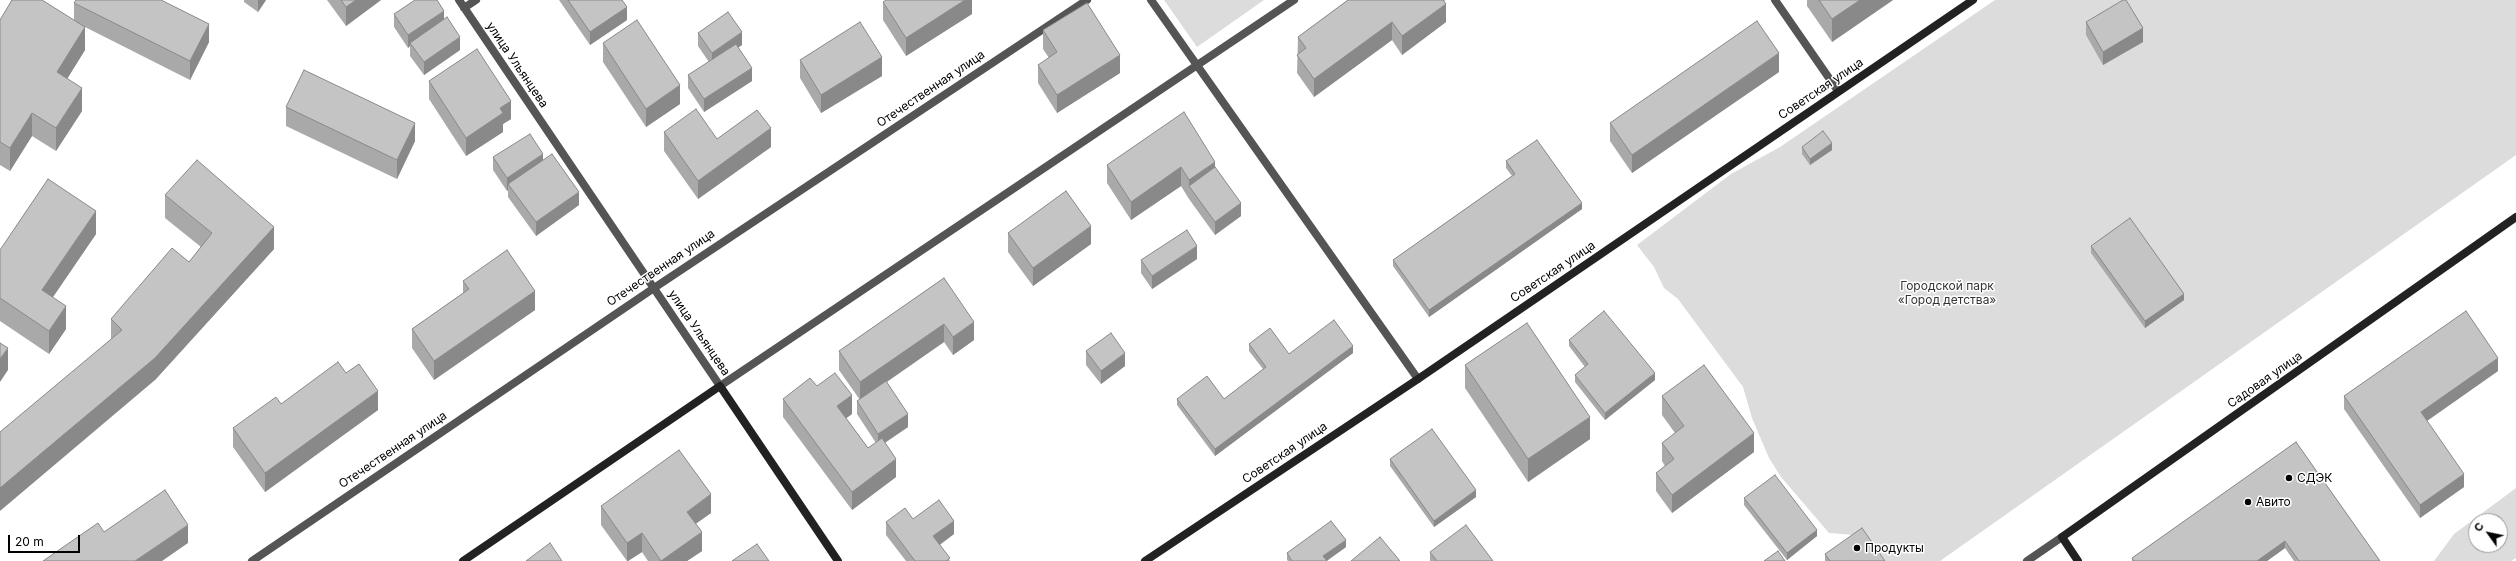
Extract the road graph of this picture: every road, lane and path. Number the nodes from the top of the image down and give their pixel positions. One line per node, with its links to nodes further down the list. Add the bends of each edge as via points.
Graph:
1 (459, 0): 8 (street, улица Ульянцева)
2 (476, 0): 8 (street)
3 (1087, 0): 12 (street, Отечественная улица)
4 (1151, 0): 9 (street)
5 (1294, 0): 9 (street)
6 (1775, 0): 10 (street)
7 (1973, 0): 10 (street, Советская улица)
8 (464, 8): 12 (street, улица Ульянцева)
9 (1197, 65): 13 (street); 14 (street)
10 (1838, 91): 13 (street, Советская улица)
11 (2516, 217): 15 (street, Садовая улица)
12 (654, 288): 14 (street, улица Ульянцева); 16 (street, Отечественная улица)
13 (1418, 379): 19 (street, Советская улица)
14 (720, 386): 17 (street); 18 (street, улица Ульянцева)
15 (2062, 537): 20 (street, Садовая улица); 21 (street)
16 (252, 561)
17 (463, 561)
18 (838, 561)
19 (1145, 561)
20 (2027, 561)
21 (2078, 561)

